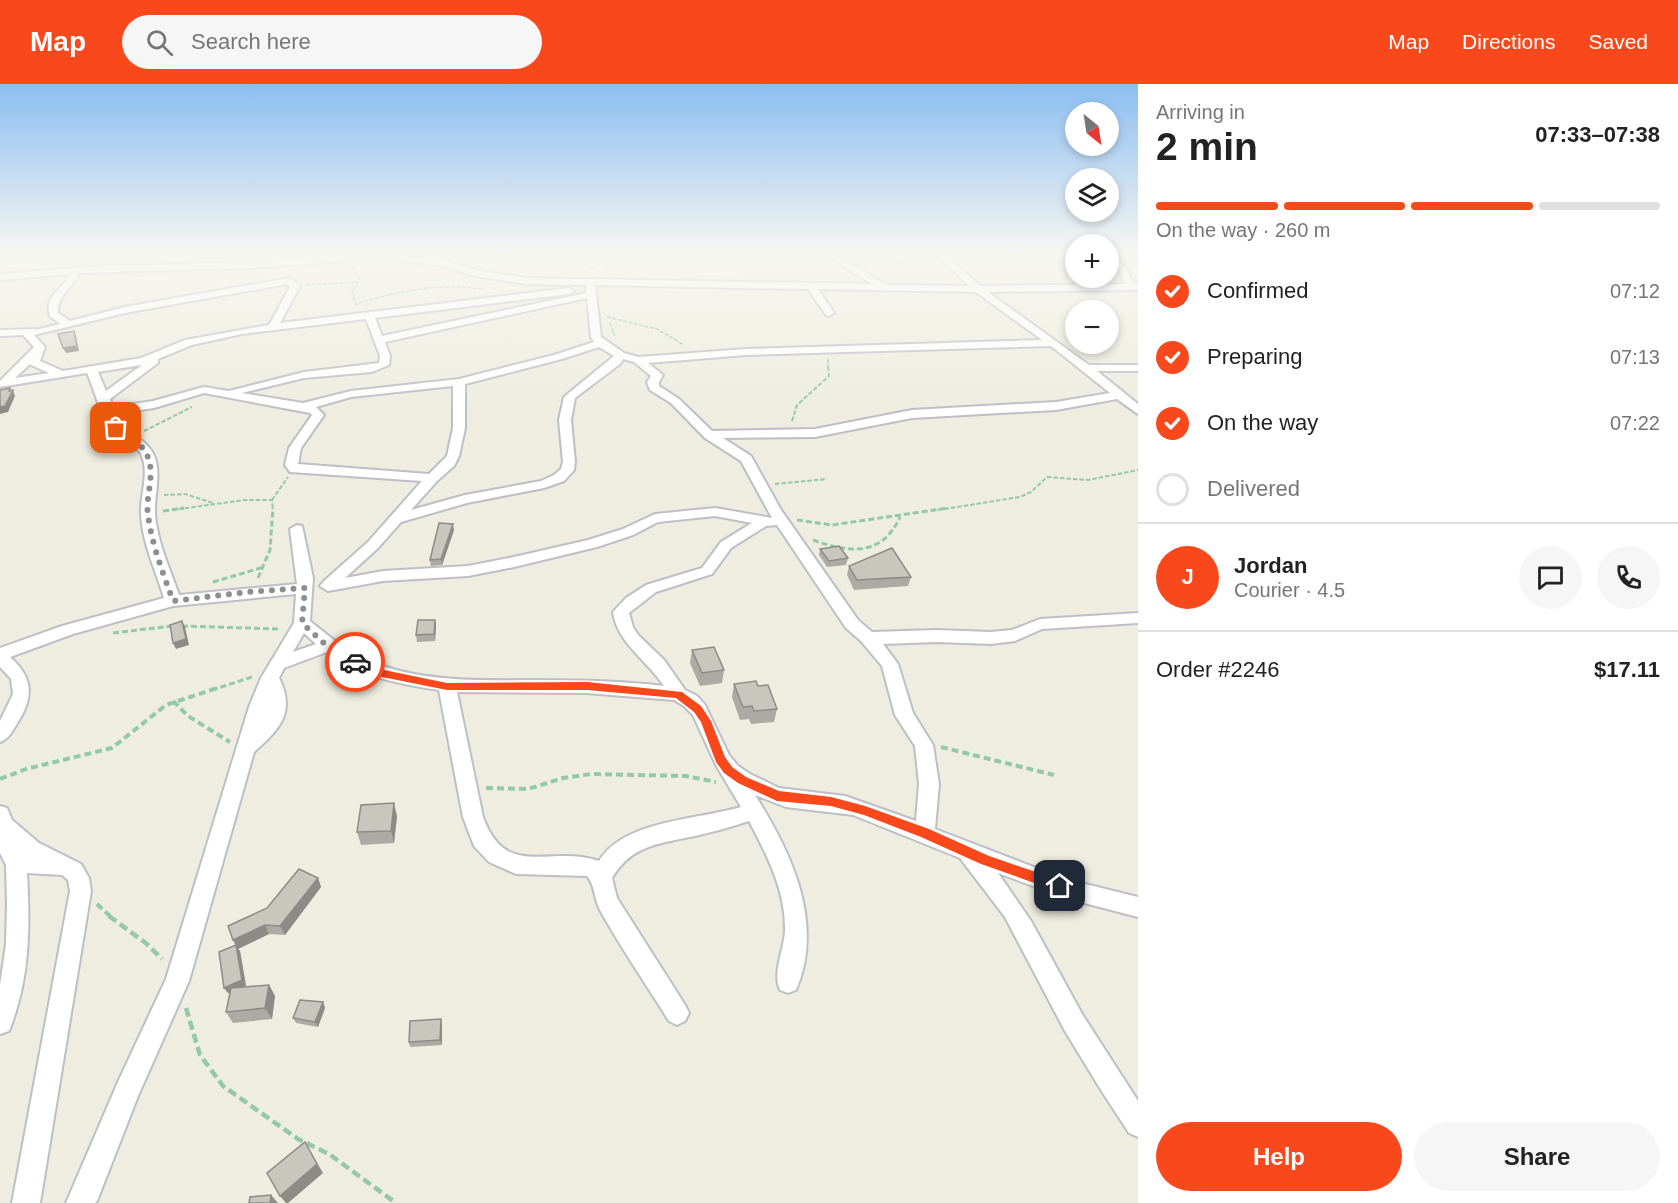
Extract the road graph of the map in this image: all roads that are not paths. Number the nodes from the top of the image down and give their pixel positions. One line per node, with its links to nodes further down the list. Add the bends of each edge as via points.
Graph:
1 (52, 305): 13 (street, via 53,314)
2 (150, 305): 13 (street)
3 (285, 305): 14 (street)
4 (458, 305): 12 (street)
5 (504, 305): 11 (street)
6 (528, 305): 11 (street)
7 (593, 305): 18 (street)
8 (824, 305): 10 (street)
9 (1001, 305): 19 (street)
10 (830, 313)
11 (499, 315): 17 (street)
12 (370, 317): 14 (street); 17 (street)
13 (69, 325): 16 (street)
14 (273, 327): 21 (street, via 189,342)
15 (0, 333): 16 (street)
16 (27, 334): 20 (street, via 40,347)
17 (378, 340): 30 (street, via 386,360 380,367 304,375)
18 (600, 343): 22 (street); 28 (street)
19 (1053, 343): 23 (street, via 746,352); 24 (street)
20 (37, 353): 27 (street, via 35,363); 29 (street)
21 (159, 356): 26 (street); 32 (street)
22 (621, 356): 23 (street); 40 (street, via 570,397 565,420 569,462 559,478)
23 (638, 360): 36 (street, via 657,375 652,382 654,388 675,401)
24 (1084, 368): 25 (street); 31 (street)
25 (1138, 368)
26 (92, 371): 27 (street); 32 (street)
27 (63, 375): 29 (street)
28 (459, 382): 33 (street, via 351,394); 39 (street, via 459,428 453,456)
29 (2, 383)
30 (224, 392): 33 (street); 35 (street, via 199,391)
31 (1118, 395): 34 (street); 37 (street, via 1056,406 912,414 834,431 792,435)
32 (104, 398): 35 (street)
33 (301, 407): 39 (street, via 318,415 295,448 291,465 295,469)
34 (1138, 410)
35 (107, 412): 45 (street, via 116,428 147,454 151,466 151,534)
36 (693, 420): 37 (street); 38 (street)
37 (734, 433): 38 (street)
38 (709, 435): 41 (street, via 746,459)
39 (432, 478): 40 (street)
40 (396, 519): 43 (street, via 355,563)
41 (779, 523): 43 (street, via 715,512 655,518 592,544 491,566); 48 (street, via 852,624); 53 (street, via 726,545 707,571 664,581 630,601 621,612 629,635 666,674)
42 (297, 529): 44 (street)
43 (328, 585): 44 (street)
44 (305, 594): 45 (street, via 248,592); 47 (street)
45 (178, 600): 50 (street, via 68,630)
46 (1138, 618): 48 (street, via 1040,624 1004,638)
47 (300, 627): 49 (street); 51 (street)
48 (867, 637): 58 (street, via 890,664 904,715 924,745 930,784)
49 (327, 646): 51 (street); 52 (street, via 382,674)
50 (0, 656): 54 (street, via 16,671 23,689 20,703)
51 (274, 671): 69 (street, via 258,707 177,981)
52 (447, 687): 53 (street, via 587,686); 62 (street, via 473,818 481,840 496,856 516,865 583,865)
53 (679, 695): 55 (street, via 698,709 706,721)
54 (0, 735)
55 (728, 770): 56 (street); 58 (street, via 777,796 847,805)
56 (754, 811): 62 (street, via 646,835 618,853); 64 (street, via 793,895 796,932)
57 (2, 820): 60 (street, via 10,855); 61 (street, via 32,849)
58 (925, 833): 59 (street)
59 (967, 853): 63 (street, via 1072,890); 67 (street, via 1023,923 1083,1040)
60 (16, 863): 61 (street); 66 (street, via 17,964)
61 (63, 866): 68 (street, via 78,873 79,910)
62 (601, 877): 65 (street, via 607,901)
63 (1138, 907)
64 (788, 982)
65 (677, 1013)
66 (0, 1022)
67 (1138, 1124)
68 (26, 1203)
69 (80, 1203)

